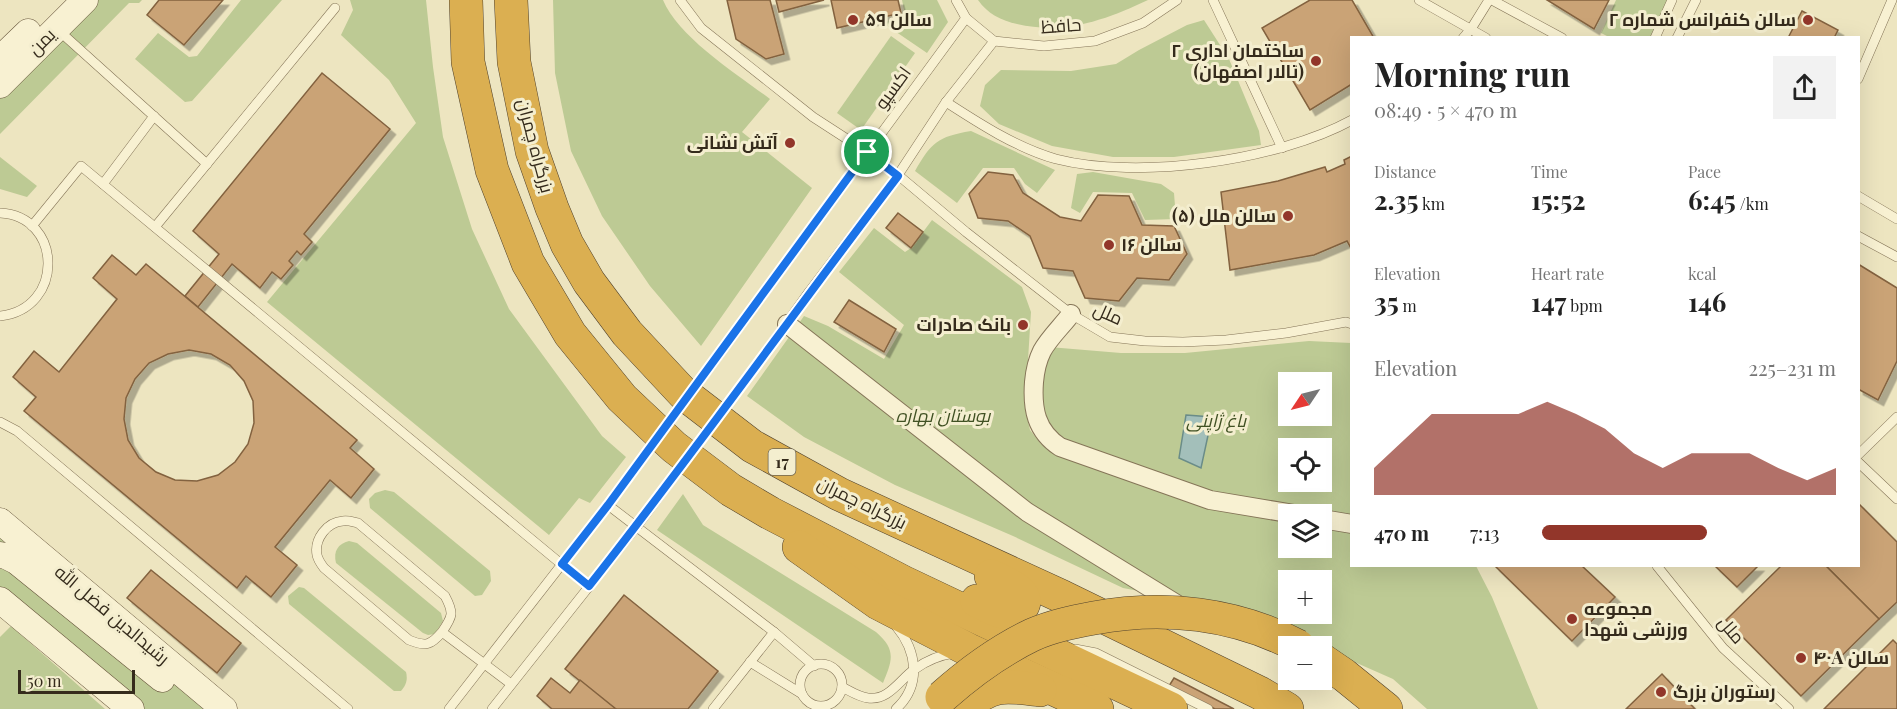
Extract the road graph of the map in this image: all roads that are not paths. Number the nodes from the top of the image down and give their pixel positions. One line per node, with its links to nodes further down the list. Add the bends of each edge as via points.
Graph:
1 (60, 0): 24 (main road, یمن)
2 (85, 0): 16 (main road, یمن)
3 (466, 0): 50 (highway, via 468,62 492,170 528,262 570,334 622,398 674,447)
4 (511, 0): 58 (highway, بزرگراه چمران / 17, via 514,62 532,152 567,244 627,333 683,393 753,446 839,494)
5 (680, 0): 31 (lane, via 701,28 813,117)
6 (956, 0): 15 (lane)
7 (1177, 0): 23 (lane, حافظ, via 1143,23 1095,40 1044,46)
8 (1213, 0): 30 (lane)
9 (1419, 0): 17 (lane)
10 (1491, 0): 17 (lane); 20 (lane)
11 (1672, 0): 21 (lane)
12 (1696, 0): 22 (lane)
13 (1892, 0): 25 (lane)
14 (335, 8): 32 (lane)
15 (966, 18): 23 (lane); 31 (lane, اکسپو)
16 (56, 29): 26 (main road, یمن); 28 (lane)
17 (1471, 29): 18 (lane); 19 (lane)
18 (1465, 36)
19 (1483, 36)
20 (1558, 36)
21 (1656, 36)
22 (1678, 36)
23 (994, 41): 27 (lane)
24 (0, 59)
25 (1860, 74)
26 (0, 85)
27 (946, 102): 30 (lane, via 1021,146 1056,159 1097,165 1195,163); 33 (lane)
28 (154, 116): 32 (lane); 34 (lane)
29 (1350, 121): 30 (lane)
30 (1282, 148)
31 (867, 152): 33 (lane, ملل); 52 (lane, اکسپو, bridge)
32 (207, 164): 39 (lane)
33 (898, 176): 42 (lane, ملل); 45 (lane)
34 (103, 184): 38 (lane, via 81,166); 39 (lane)
35 (1860, 197): 37 (lane)
36 (0, 213): 38 (lane, via 19,217)
37 (1897, 219)
38 (32, 226): 43 (lane, via 48,253 45,284 25,308)
39 (155, 227): 60 (lane)
40 (1860, 237): 41 (lane)
41 (1897, 257)
42 (1071, 314): 44 (lane, ملل, via 1110,337 1164,342 1226,340); 53 (street, via 1044,347 1035,371 1036,418 1051,441 1210,500)
43 (0, 316)
44 (1350, 322)
45 (787, 324): 57 (lane, bridge); 69 (street, via 1027,512)
46 (1897, 417): 48 (lane)
47 (0, 422): 88 (lane, via 26,439)
48 (1860, 453)
49 (1860, 464): 51 (lane)
50 (731, 490): 62 (highway); 66 (highway, via 811,556)
51 (1897, 499)
52 (608, 505): 57 (lane); 60 (lane, اکسپو)
53 (1278, 511)
54 (0, 521): 87 (main road, رشیدالدین فضل الله)
55 (1332, 521): 56 (street)
56 (1350, 524)
57 (636, 526): 63 (lane); 70 (lane)
58 (920, 531): 62 (highway, via 1017,591 1024,602 1017,612 1004,612 970,598); 64 (highway, بزرگراه چمران / 17)
59 (0, 555): 86 (main road, via 16,561)
60 (562, 564): 63 (lane); 75 (lane, اکسپو)
61 (1658, 567): 98 (lane, ملل, via 1723,648)
62 (903, 582): 72 (highway)
63 (589, 586): 79 (lane)
64 (1063, 597): 67 (lane, via 1077,613); 96 (highway, بزرگراه چمران / 17)
65 (2, 600): 85 (main road)
66 (878, 603): 73 (highway); 78 (lane, via 901,631 912,652)
67 (1096, 625)
68 (442, 632): 68 (lane, via 451,618 451,607 436,588 358,523 332,523 323,532 317,556 332,576 409,640 421,645 433,642); 75 (lane)
69 (1221, 632)
70 (774, 633): 74 (lane); 76 (lane)
71 (1278, 637): 83 (highway, bridge, via 1240,622 1172,612 1110,615 1070,623 1033,635 996,655 965,678)
72 (1043, 649): 94 (highway); 95 (lane, via 1070,648 1096,653)
73 (969, 650): 78 (lane, via 948,654); 81 (highway)
74 (750, 662): 82 (lane); 91 (lane)
75 (484, 663): 79 (lane); 89 (lane, اکسپو)
76 (814, 666): 80 (lane, via 833,669); 82 (lane, via 801,680)
77 (1332, 667): 97 (highway)
78 (914, 669): 80 (lane, via 880,696 869,698); 92 (lane, via 911,692)
79 (511, 684): 90 (lane)
80 (842, 687): 84 (lane, via 836,700)
81 (1060, 693): 83 (highway, via 1007,686); 93 (highway)
82 (802, 694): 84 (lane, via 811,704)
83 (945, 705)
84 (826, 708)
85 (131, 709)
86 (199, 709)
87 (225, 709)
88 (348, 709)
89 (448, 709)
90 (492, 709)
91 (713, 709)
92 (896, 709)
93 (1097, 709)
94 (1171, 709)
95 (1208, 709)
96 (1287, 709)
97 (1386, 709)
98 (1789, 709)

